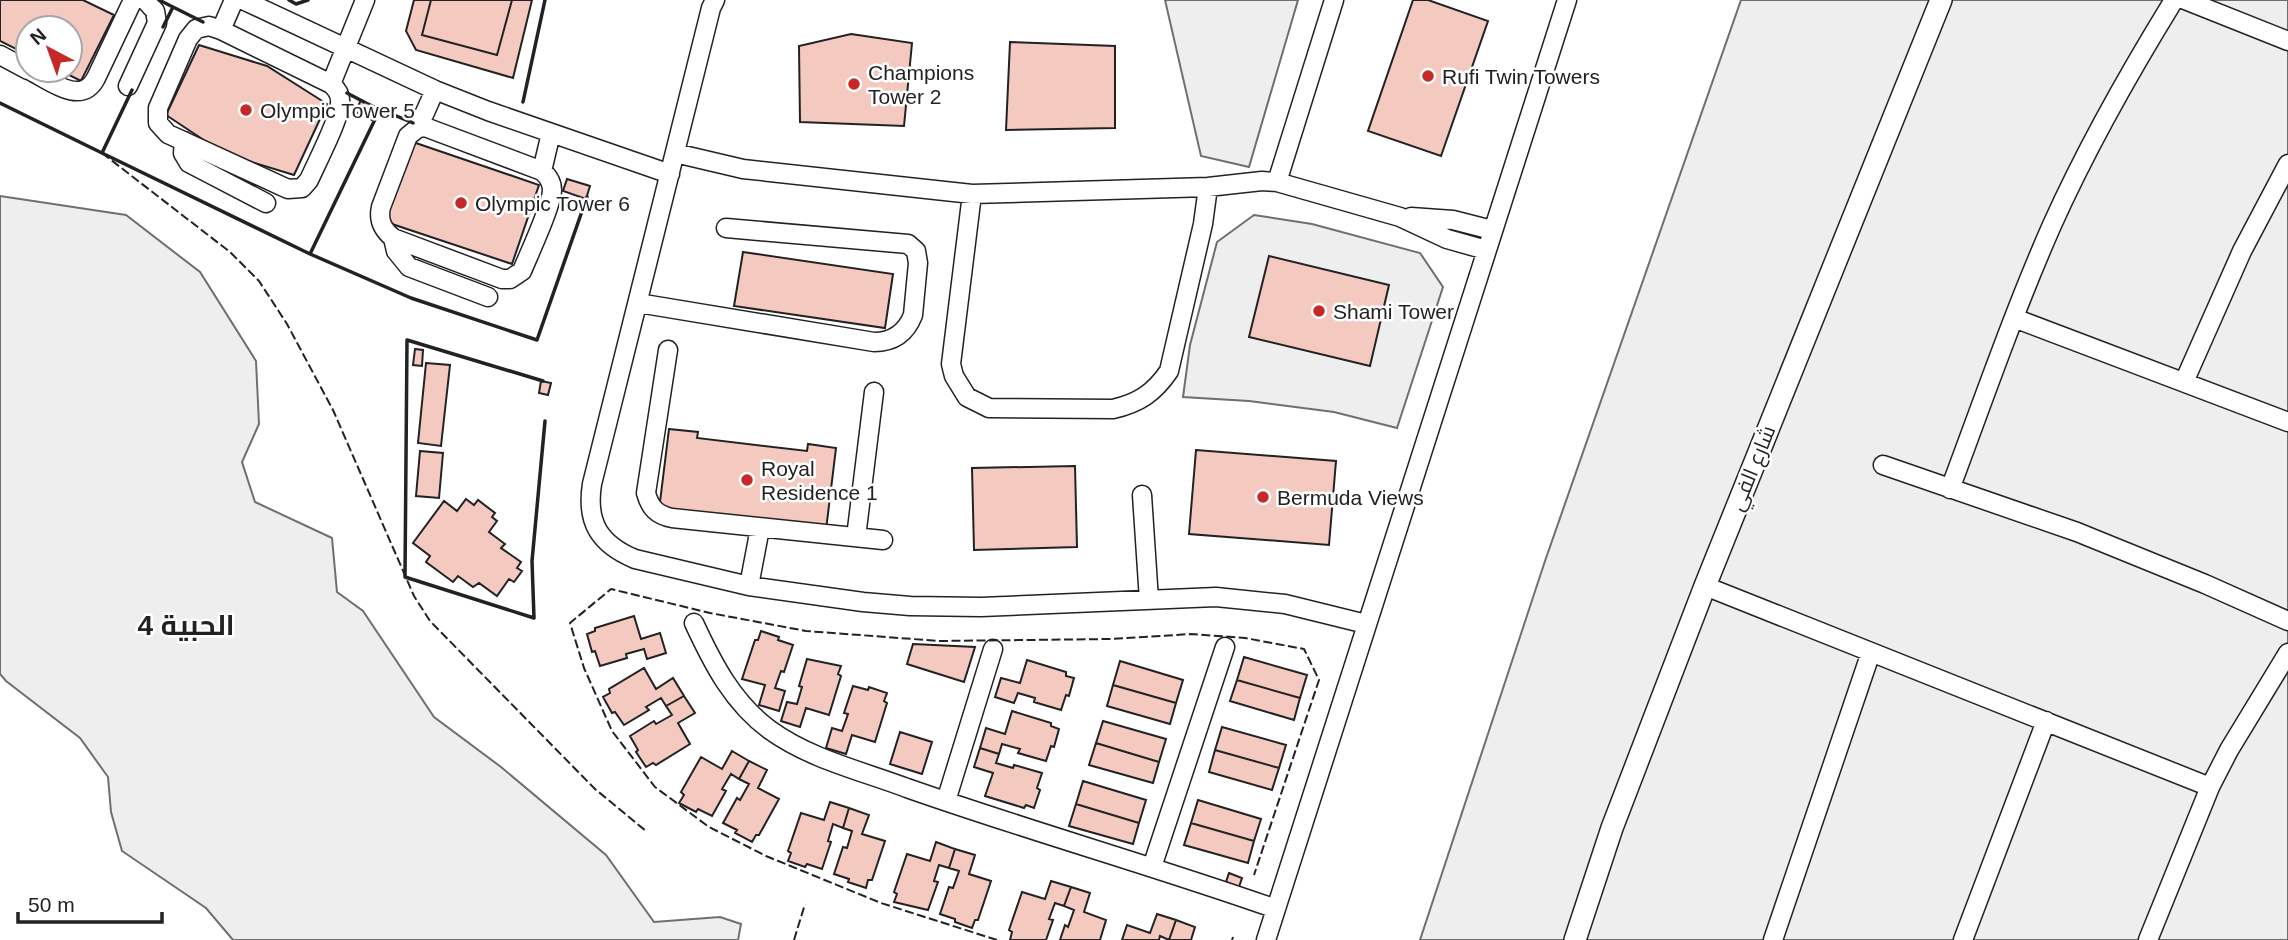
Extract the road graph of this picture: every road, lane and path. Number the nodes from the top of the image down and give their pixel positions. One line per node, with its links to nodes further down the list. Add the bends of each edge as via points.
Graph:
1 (134, 0): 15 (street, via 88,89 68,90)
2 (145, 0): 17 (street, via 155,11 157,23)
3 (234, 0): 12 (street)
4 (243, 0): 14 (street)
5 (365, 0): 14 (street)
6 (1334, 0): 26 (street)
7 (1567, 0): 32 (street)
8 (1941, 0): 49 (street, شارع الفي)
9 (2174, 0): 37 (street, via 2078,170)
10 (2185, 0): 13 (street)
11 (712, 3): 22 (street)
12 (221, 30): 16 (street); 21 (street, via 209,26 196,29 158,108 162,130)
13 (2288, 41)
14 (345, 48): 16 (street); 18 (street)
15 (56, 84)
16 (331, 84): 21 (street, via 340,99 339,112 309,180 298,190)
17 (128, 86)
18 (435, 90): 19 (street); 20 (street)
19 (418, 128): 24 (street, via 431,128); 33 (street, via 408,136 381,206 381,225)
20 (551, 133): 24 (street); 25 (street)
21 (184, 141): 29 (street, via 183,153 189,163)
22 (676, 153): 25 (street); 28 (street, via 743,169)
23 (2288, 164): 39 (street, via 2242,251)
24 (542, 171): 33 (street, via 551,182 551,196 517,276 502,278)
25 (670, 174): 36 (street)
26 (1277, 181): 27 (street); 30 (street)
27 (1208, 187): 28 (street); 28 (street, via 1169,371 1146,397 1113,410 989,408 967,397 959,387 951,364)
28 (972, 194)
29 (266, 203)
30 (1400, 217): 32 (street, via 1453,219); 34 (street, via 1447,239)
31 (726, 228): 36 (street, via 908,244 916,251 918,263 910,323 898,336 874,342)
32 (1492, 230): 34 (street)
33 (393, 238): 35 (street, via 396,251 409,267)
34 (1486, 250): 53 (street)
35 (488, 297)
36 (638, 303): 48 (street, via 592,484 591,516 607,543 620,553)
37 (2014, 318): 39 (street); 43 (street)
38 (668, 350): 45 (street, via 648,503 663,516)
39 (2183, 382): 41 (street)
40 (874, 392): 46 (street)
41 (2288, 422)
42 (1883, 465): 43 (street)
43 (1950, 489): 51 (street, via 2077,532)
44 (1142, 495): 50 (street)
45 (760, 527): 46 (street); 48 (street)
46 (856, 537): 47 (street)
47 (883, 540)
48 (749, 586): 50 (street, via 910,606)
49 (1704, 586): 56 (street); 64 (street, شارع الفي, via 1612,828)
50 (1149, 600): 53 (street, via 1250,599)
51 (2288, 621)
52 (694, 623): 60 (street, via 728,688 770,730 823,758)
53 (1366, 624): 62 (street)
54 (1225, 647): 61 (street)
55 (993, 649): 60 (street)
56 (1871, 652): 58 (street); 65 (street)
57 (2288, 653): 59 (street)
58 (2046, 722): 59 (street); 66 (street)
59 (2210, 787): 67 (street)
60 (946, 802): 61 (street)
61 (1153, 867): 62 (street)
62 (1276, 909): 63 (street)
63 (1266, 938)
64 (1575, 940)
65 (1773, 940)
66 (1963, 940)
67 (2148, 940)

